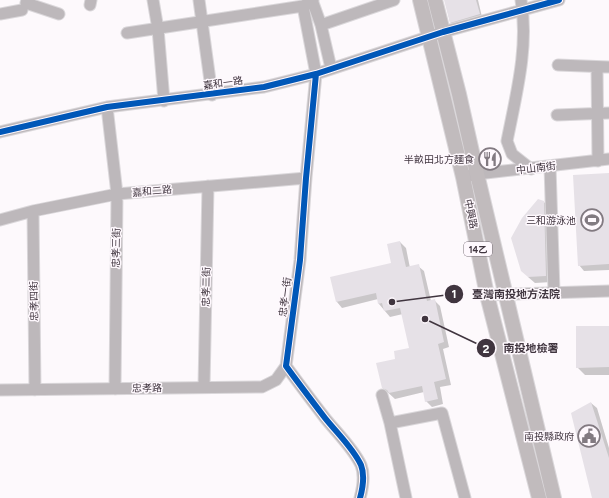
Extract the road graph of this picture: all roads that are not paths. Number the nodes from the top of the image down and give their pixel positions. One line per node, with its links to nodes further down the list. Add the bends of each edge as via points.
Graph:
1 (153, 0): 15 (street)
2 (199, 0): 13 (street)
3 (394, 0): 8 (street)
4 (420, 0): 18 (main road, 中興路 / 14乙)
5 (435, 0): 16 (main road, 中興路 / 14乙)
6 (559, 0): 10 (street, 嘉和一路)
7 (309, 2): 13 (street); 14 (street); 23 (street, 忠孝一街)
8 (365, 4): 14 (street)
9 (24, 5): 11 (street); 12 (street, via 26,3)
10 (522, 5): 16 (street, 嘉和一路); 33 (street, via 522,60 507,141 512,154)
11 (0, 14)
12 (59, 14)
13 (202, 22): 15 (street); 24 (street)
14 (321, 25): 21 (street)
15 (158, 29): 17 (street); 25 (street)
16 (443, 32): 18 (street, 嘉和一路); 34 (main road, 中興路 / 14乙)
17 (127, 33)
18 (430, 36): 21 (street, 嘉和一路); 35 (main road, 中興路 / 14乙)
19 (558, 65): 20 (street)
20 (597, 67): 22 (street); 28 (street)
21 (331, 68): 23 (street, 嘉和一路)
22 (609, 68)
23 (316, 74): 24 (street, 嘉和一路, via 264,87); 36 (street, 忠孝一街)
24 (212, 95): 25 (street, 嘉和一路)
25 (164, 101): 26 (street, 嘉和一路)
26 (107, 108): 30 (street, 嘉和一路); 38 (street, 忠孝三街)
27 (609, 113): 28 (street)
28 (597, 114): 29 (street); 31 (street)
29 (557, 115)
30 (0, 132)
31 (603, 160): 32 (street, 中山南街)
32 (550, 166): 33 (street, 中山南街); 42 (street)
33 (531, 169): 34 (street, 中山南街)
34 (477, 174): 35 (street, 中山南街); 43 (main road, 中興路 / 14乙)
35 (463, 177): 44 (main road, 中興路 / 14乙)
36 (306, 178): 37 (street, 嘉和二路); 45 (street, 忠孝一街, via 300,260)
37 (208, 186): 38 (street, 嘉和二路); 46 (street, 忠孝二街)
38 (117, 194): 39 (street, 嘉和二路); 47 (street, 忠孝三街)
39 (33, 211): 40 (street, 嘉和二路); 49 (street, 忠孝四街)
40 (0, 220)
41 (609, 291): 42 (street)
42 (554, 292): 43 (street)
43 (505, 294): 44 (street); 56 (main road, 中興路 / 14乙)
44 (487, 295): 55 (main road, 中興路 / 14乙)
45 (286, 366): 46 (street, 忠孝路, via 276,380 262,386); 53 (street, via 350,447 361,465 363,486)
46 (204, 387): 47 (street, 忠孝路)
47 (115, 389): 49 (street, 忠孝路)
48 (0, 390): 49 (street, 忠孝路)
49 (34, 390)
50 (382, 395): 51 (street)
51 (390, 423): 52 (street, via 442,413); 54 (street)
52 (462, 497)
53 (360, 498)
54 (406, 498)
55 (539, 498)
56 (554, 498)

